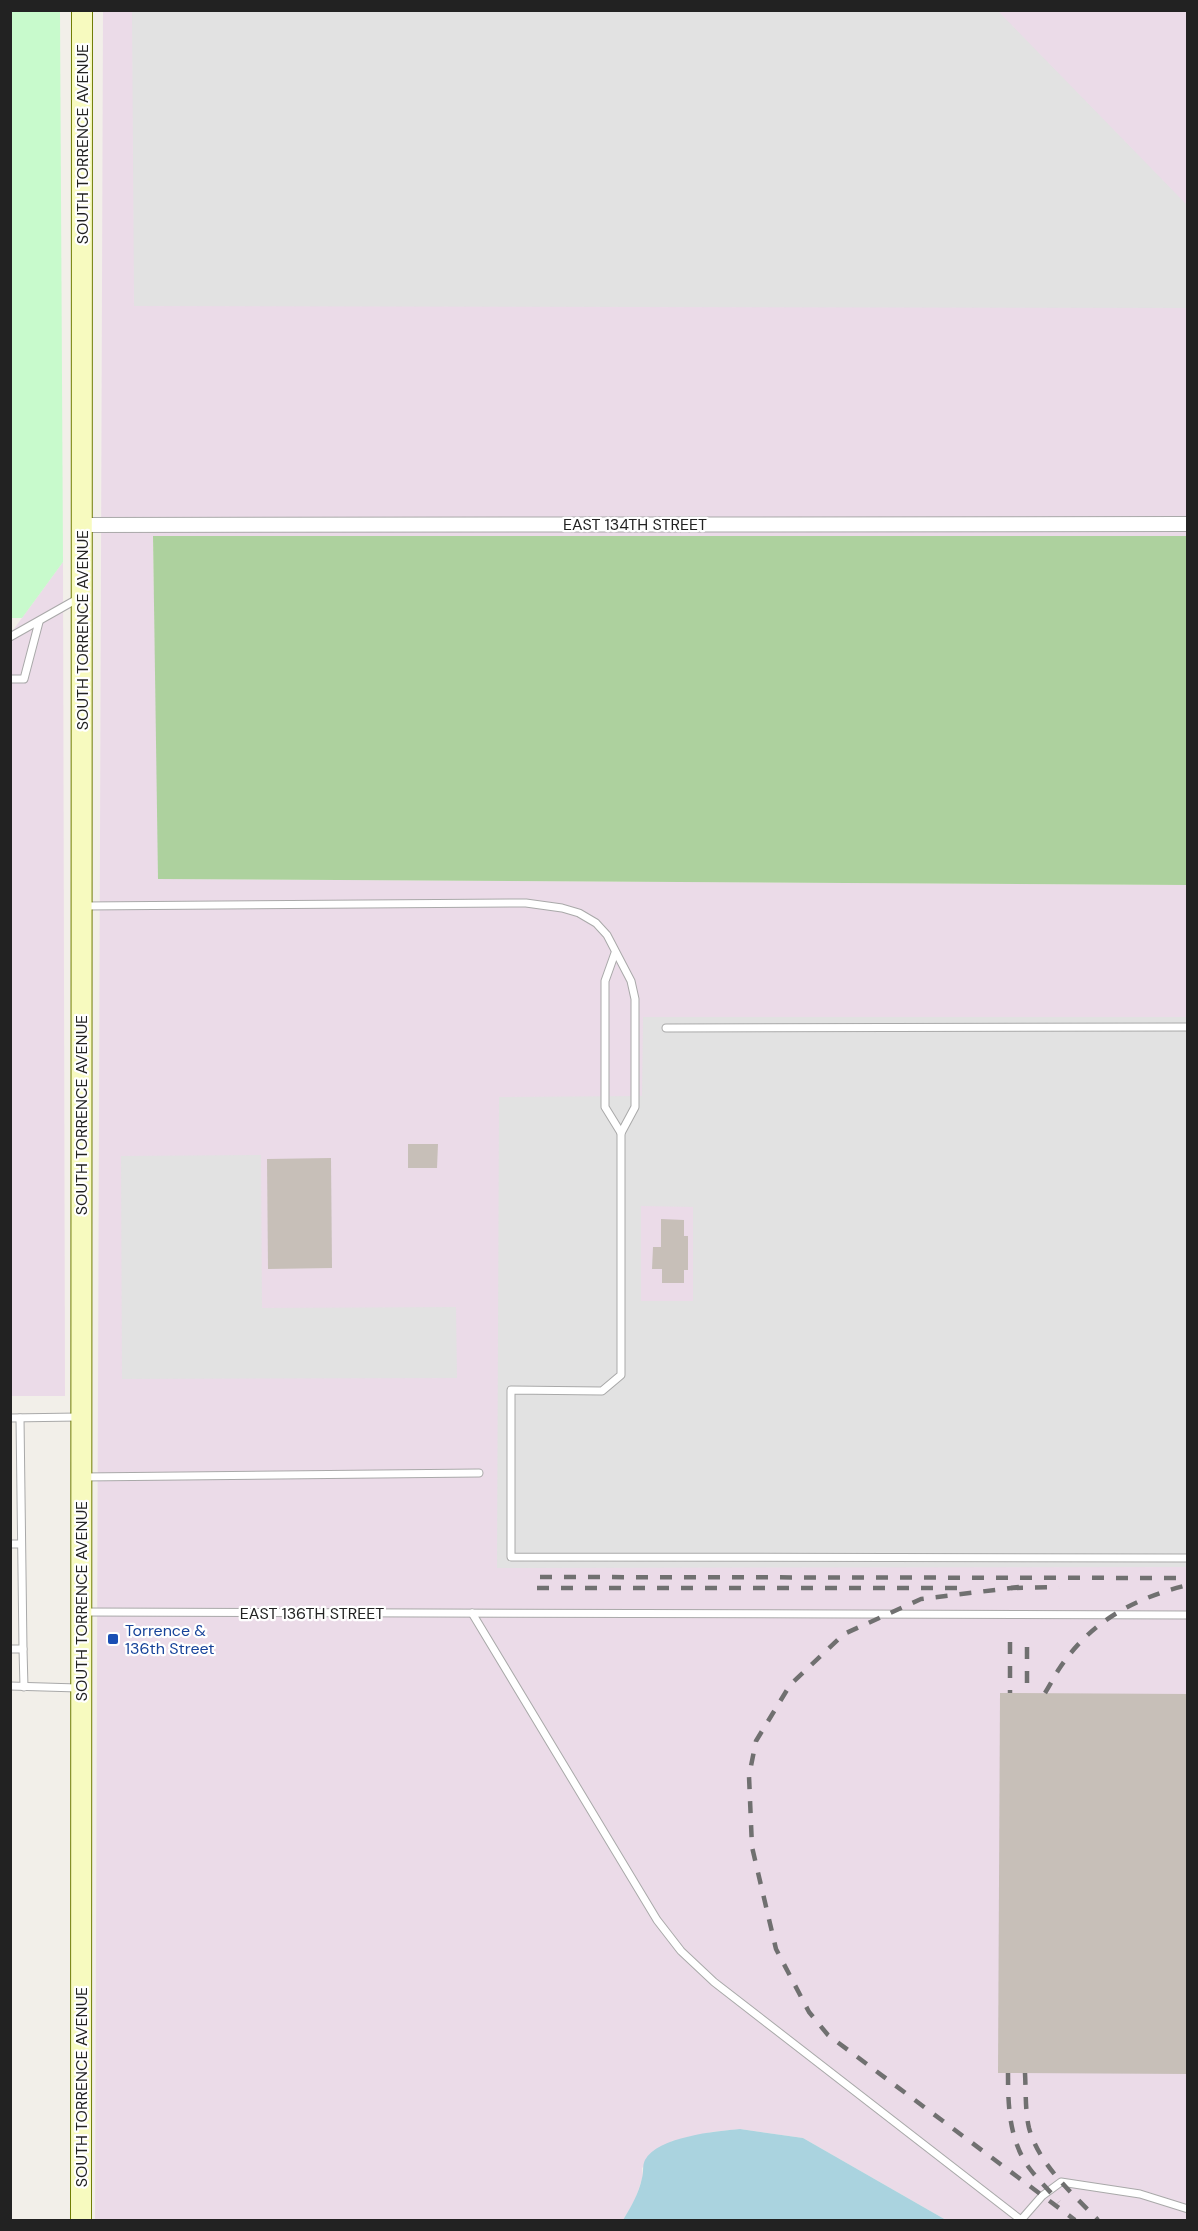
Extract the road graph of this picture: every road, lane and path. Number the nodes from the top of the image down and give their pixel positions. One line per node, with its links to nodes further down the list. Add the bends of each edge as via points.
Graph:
1 (82, 10): 3 (main road, SOUTH TORRENCE AVENUE)
2 (1188, 524): 3 (street, EAST 134TH STREET)
3 (82, 525): 4 (main road, SOUTH TORRENCE AVENUE)
4 (82, 596): 5 (lane); 8 (main road, SOUTH TORRENCE AVENUE)
5 (39, 622): 6 (lane); 7 (lane, via 24,680)
6 (10, 637)
7 (10, 679)
8 (81, 906): 9 (lane, via 544,904 579,913 596,923); 13 (main road, SOUTH TORRENCE AVENUE)
9 (615, 953): 12 (lane, via 605,981 605,1107); 12 (lane, via 631,981 635,999 635,1107)
10 (1188, 1027): 11 (lane)
11 (666, 1028)
12 (621, 1133): 20 (lane, via 621,1375 602,1391 511,1390 511,1557)
13 (81, 1417): 15 (lane); 17 (main road, SOUTH TORRENCE AVENUE)
14 (10, 1418): 15 (lane)
15 (20, 1418): 19 (lane)
16 (479, 1473): 17 (lane)
17 (81, 1477): 21 (main road, SOUTH TORRENCE AVENUE)
18 (10, 1544): 19 (lane)
19 (21, 1544): 25 (lane)
20 (1188, 1558)
21 (81, 1612): 22 (lane, EAST 136TH STREET); 28 (main road, SOUTH TORRENCE AVENUE)
22 (472, 1613): 23 (lane, EAST 136TH STREET); 31 (lane, via 657,1920 681,1951 714,1982)
23 (1188, 1615)
24 (10, 1649): 25 (lane)
25 (22, 1649): 27 (lane)
26 (10, 1686): 27 (lane)
27 (24, 1686): 28 (lane)
28 (81, 1688): 30 (main road, SOUTH TORRENCE AVENUE)
29 (1188, 2209): 31 (lane, via 1140,2194 1061,2182)
30 (81, 2220)
31 (1021, 2220)

